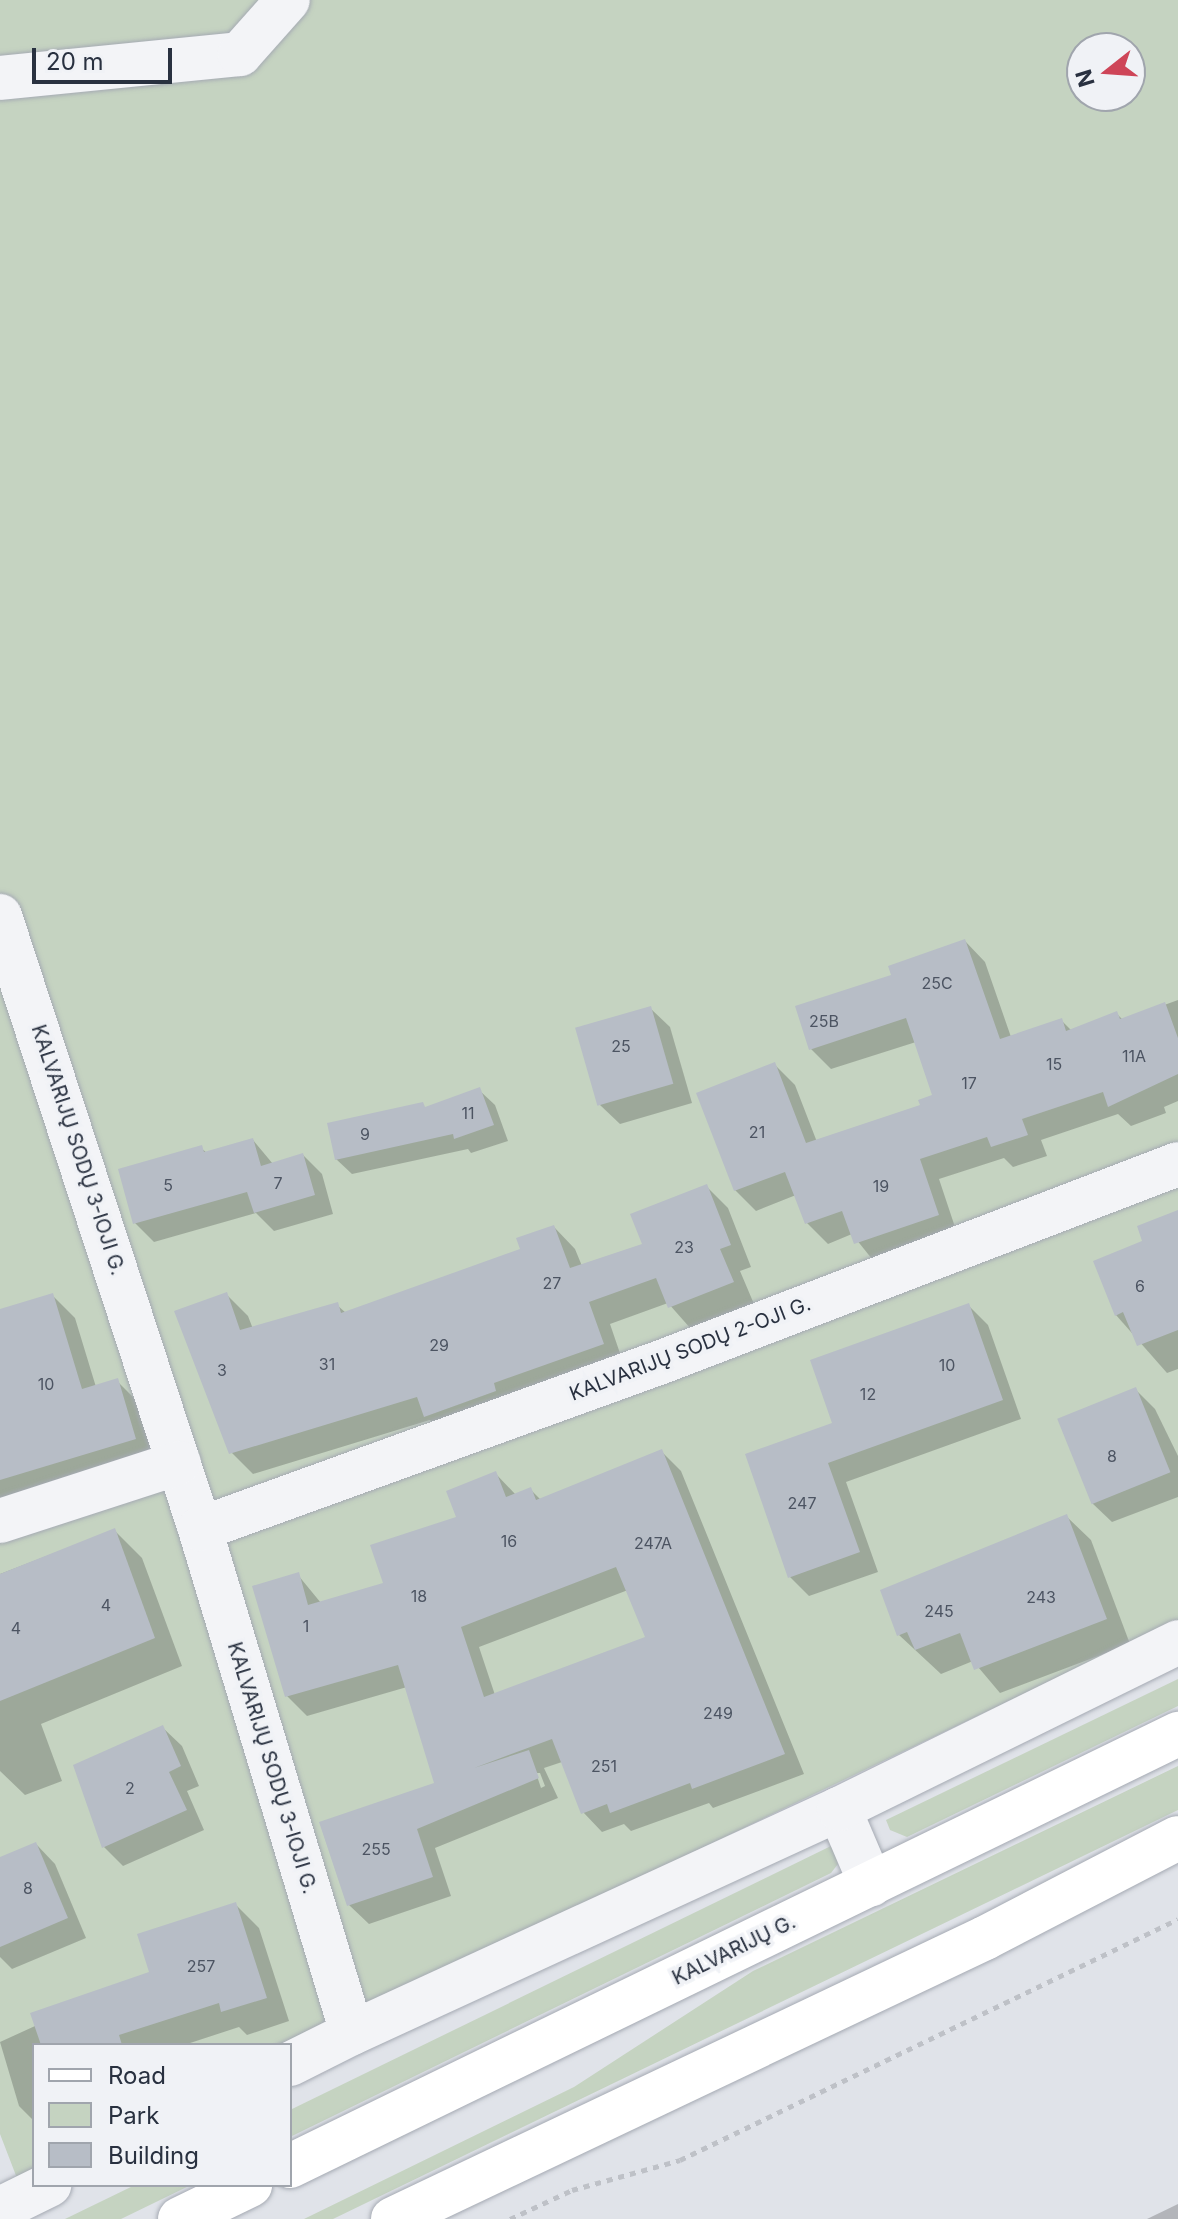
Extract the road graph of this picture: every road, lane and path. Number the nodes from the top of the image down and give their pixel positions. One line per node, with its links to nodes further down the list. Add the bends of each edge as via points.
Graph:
1 (288, 0): 2 (street, via 240,54)
2 (0, 78)
3 (0, 916): 5 (street, KALVARIJŲ SODŲ 3-IOJI G.)
4 (1178, 1164): 7 (street, KALVARIJŲ SODŲ 2-OJI G., via 664,1361)
5 (179, 1463): 6 (street); 7 (street, KALVARIJŲ SODŲ 3-IOJI G.)
6 (0, 1521)
7 (200, 1529): 14 (street, KALVARIJŲ SODŲ 3-IOJI G.)
8 (1178, 1642): 10 (street)
9 (1178, 1734): 12 (main road, KALVARIJŲ G.)
10 (839, 1809): 12 (street); 14 (street)
11 (1178, 1838): 21 (main road, via 985,1938)
12 (871, 1884): 16 (main road, KALVARIJŲ G.)
13 (1178, 1919): 22 (path, via 680,2160 572,2190)
14 (352, 2033): 15 (street)
15 (292, 2063)
16 (292, 2165)
17 (45, 2187): 19 (street)
18 (246, 2187): 20 (main road)
19 (0, 2209)
20 (183, 2218)
21 (393, 2219)
22 (509, 2219)

